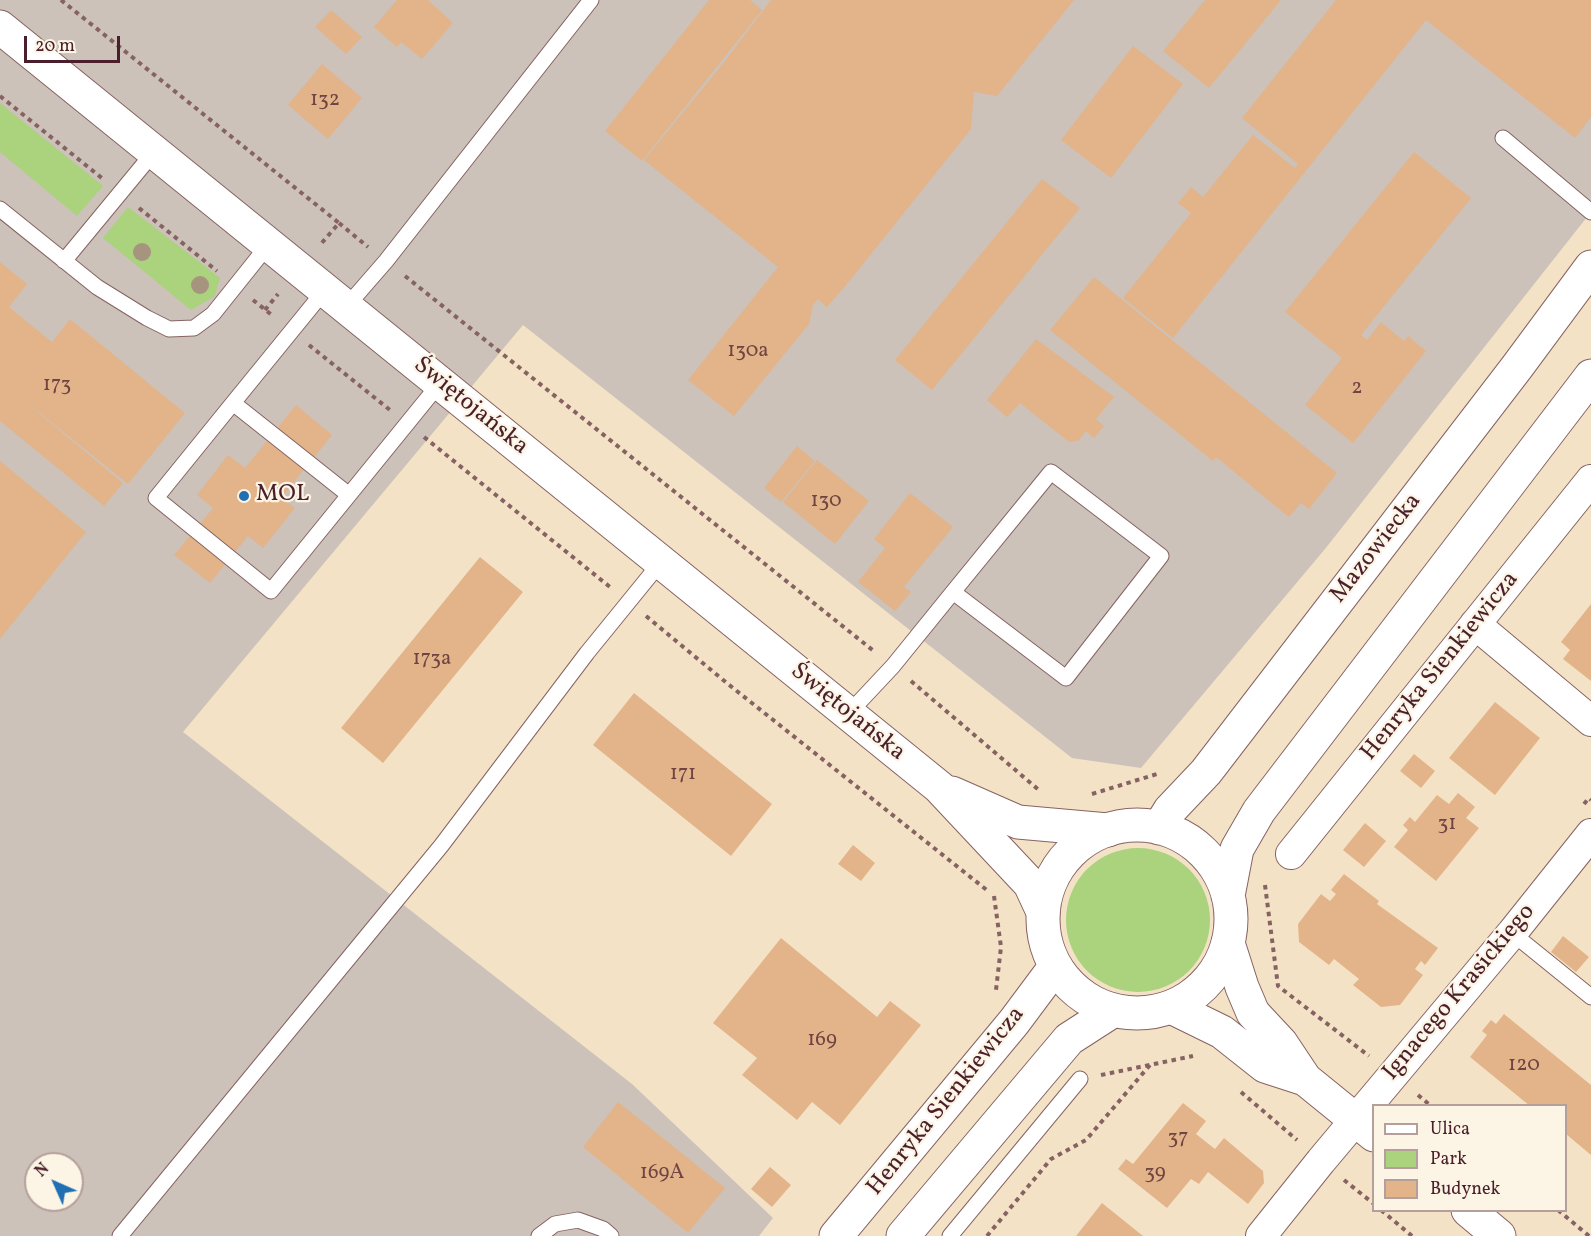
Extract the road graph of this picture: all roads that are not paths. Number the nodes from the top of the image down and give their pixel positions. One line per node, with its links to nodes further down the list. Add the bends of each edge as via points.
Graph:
1 (591, 0): 10 (lane, via 386,261)
2 (0, 27): 4 (main road, Świętojańska)
3 (1503, 138): 6 (lane)
4 (154, 152): 7 (main road, Świętojańska); 8 (lane)
5 (0, 209): 8 (lane)
6 (1591, 212)
7 (269, 244): 8 (lane, via 213,314 194,328 169,329 147,318); 10 (main road, Świętojańska)
8 (64, 261)
9 (1591, 267): 22 (main road, Mazowiecka, via 1206,772 1170,810)
10 (336, 299): 12 (main road, Świętojańska); 13 (lane)
11 (1591, 376): 26 (main road, via 1259,811 1237,849)
12 (440, 383): 15 (lane); 16 (main road, Świętojańska)
13 (234, 403): 15 (lane); 15 (lane, via 156,498 271,591)
14 (1591, 480): 18 (street, Henryka Sienkiewicza)
15 (349, 495)
16 (661, 561): 19 (main road, Świętojańska); 40 (lane, via 441,846)
17 (953, 592): 17 (lane, via 1051,472 1161,555 1066,678); 19 (lane)
18 (1475, 624): 20 (street); 25 (street, Henryka Sienkiewicza)
19 (848, 714): 21 (main road, Świętojańska)
20 (1591, 721)
21 (939, 788): 23 (main road, Świętojańska, via 1018,822); 27 (main road, Świętojańska, via 1030,884)
22 (1159, 828): 23 (main road, via 1133,825); 26 (main road, via 1182,837 1203,852 1218,872)
23 (1108, 830): 27 (main road, via 1083,842 1063,861 1048,885)
24 (1591, 834): 28 (street, Ignacego Krasickiego)
25 (1291, 854)
26 (1228, 896): 29 (main road)
27 (1042, 912): 30 (main road, via 1045,941)
28 (1512, 933): 31 (lane); 36 (street, Ignacego Krasickiego, via 1393,1074)
29 (1228, 943): 32 (main road, via 1208,982); 35 (main road, via 1253,1013 1281,1043)
30 (1055, 967): 33 (main road, via 1074,990 1099,1006); 43 (main road, Henryka Sienkiewicza)
31 (1591, 997)
32 (1171, 1007): 33 (main road, via 1150,1013); 35 (main road, via 1222,1032 1265,1066)
33 (1114, 1010): 44 (main road, via 1069,1039)
34 (1080, 1079): 45 (lane)
35 (1305, 1079): 38 (main road)
36 (1377, 1104)
37 (1372, 1112): 38 (street, Ignacego Krasickiego)
38 (1364, 1127): 46 (street, Ignacego Krasickiego)
39 (1470, 1212): 47 (main road)
40 (120, 1236)
41 (539, 1236): 42 (lane, via 555,1224 578,1220)
42 (611, 1236)
43 (836, 1236)
44 (903, 1236)
45 (950, 1236)
46 (1261, 1236)
47 (1499, 1236)

